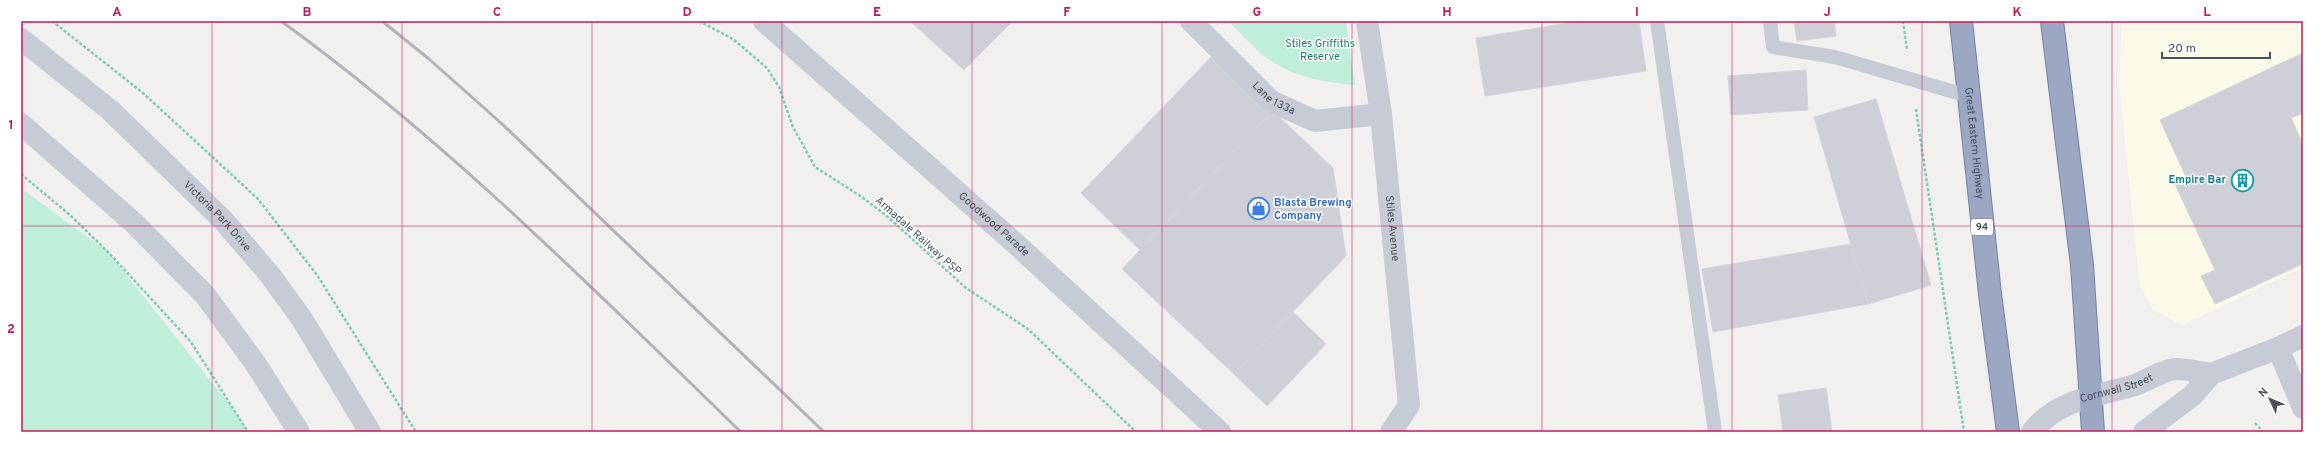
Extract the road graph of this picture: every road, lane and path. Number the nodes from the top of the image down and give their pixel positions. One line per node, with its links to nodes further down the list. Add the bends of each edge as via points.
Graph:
1 (699, 21): 25 (path, Armadale Railway PSP, via 733,39 767,68 779,87 793,128 815,167 876,207 966,288 1028,329)
2 (764, 21): 26 (street, Goodwood Parade, via 1017,245)
3 (1191, 21): 13 (street, Lane 133a, via 1271,101 1315,121)
4 (1367, 21): 13 (street, Stiles Avenue)
5 (1657, 21): 28 (lane)
6 (1770, 21): 11 (lane, via 1773,47 1835,57)
7 (1903, 21): 11 (path)
8 (1960, 21): 12 (highway, Great Eastern Highway / 94)
9 (2052, 21): 19 (highway, via 2082,265)
10 (21, 39): 24 (street, Victoria Park Drive, via 110,110 223,220 270,275 302,319)
11 (1912, 79): 12 (lane); 29 (path)
12 (1968, 96): 30 (highway, Great Eastern Highway / 94)
13 (1381, 114): 27 (street, Stiles Avenue, via 1409,405)
14 (21, 124): 23 (street, via 134,223 205,295 255,363)
15 (21, 174): 22 (path, via 70,215 192,342)
16 (2303, 336): 17 (street, Cornwall Street)
17 (2278, 348): 18 (street, Cornwall Street); 20 (street)
18 (2211, 374): 19 (street, Cornwall Street, via 2176,369); 33 (street, Cornwall Street, via 2193,395)
19 (2091, 396): 31 (street, Cornwall Street, via 2064,405 2039,423); 32 (highway)
20 (2303, 408)
21 (2255, 423): 34 (path)
22 (248, 432)
23 (299, 432)
24 (370, 432)
25 (1136, 432)
26 (1220, 432)
27 (1391, 432)
28 (1715, 432)
29 (1964, 432)
30 (2008, 432)
31 (2032, 432)
32 (2093, 432)
33 (2144, 432)
34 (2262, 432)

